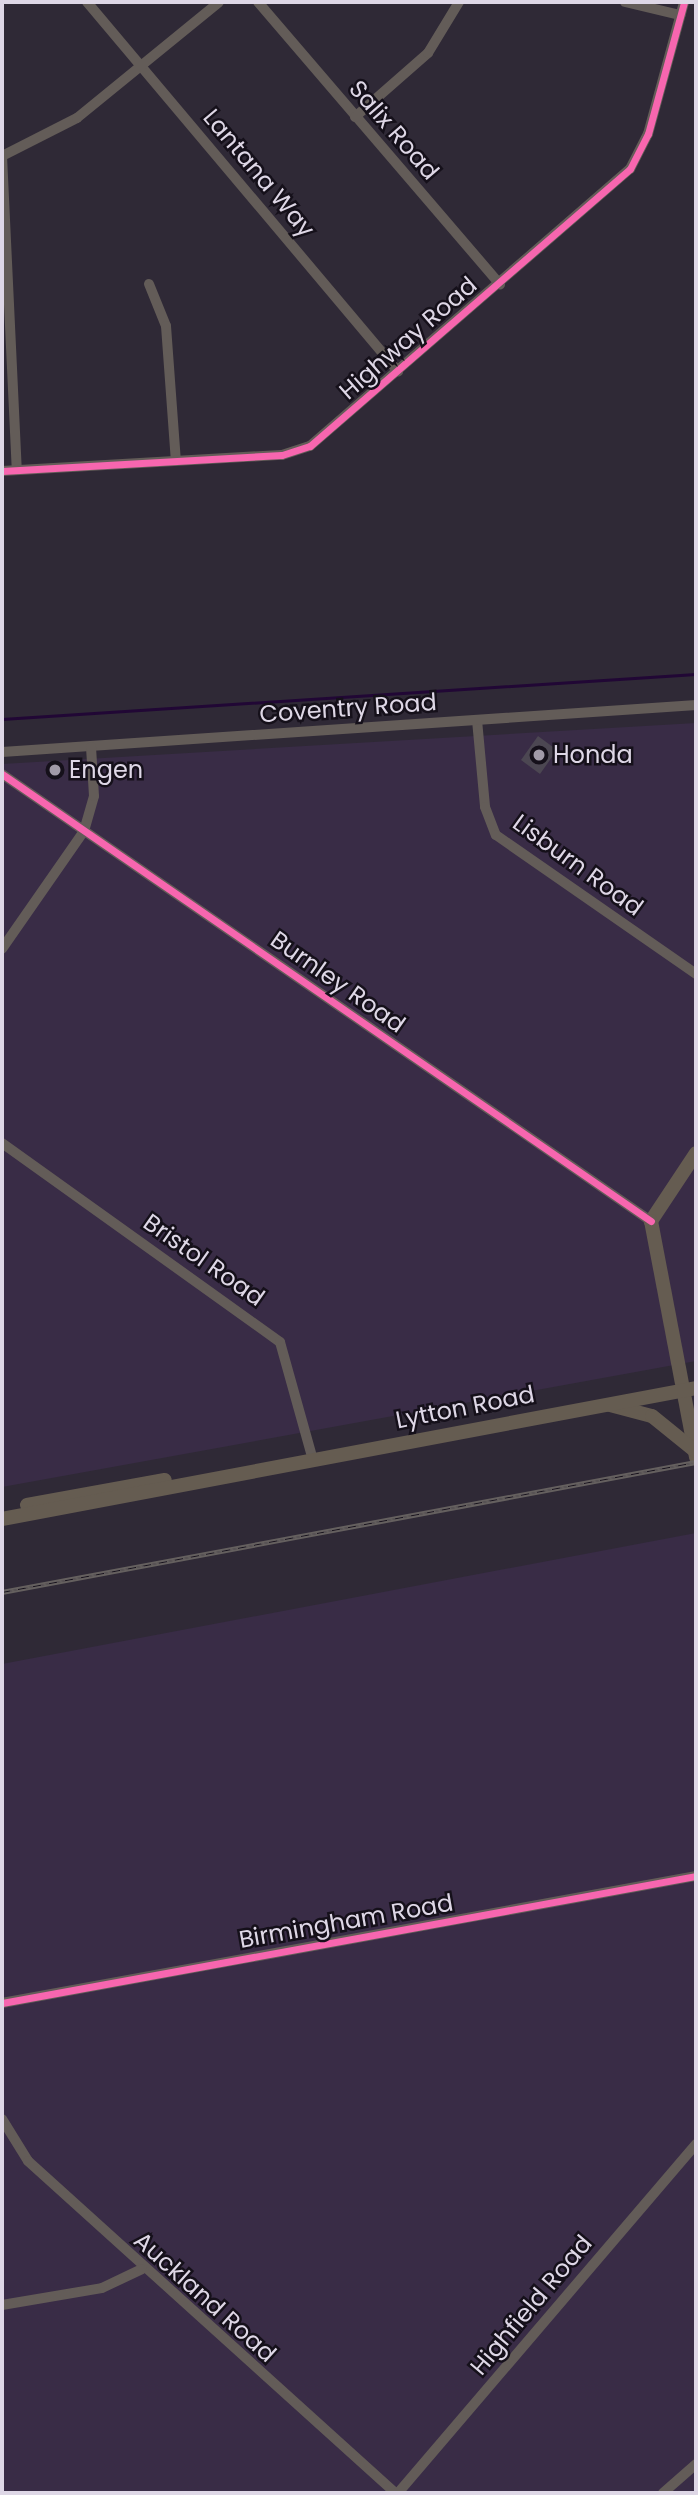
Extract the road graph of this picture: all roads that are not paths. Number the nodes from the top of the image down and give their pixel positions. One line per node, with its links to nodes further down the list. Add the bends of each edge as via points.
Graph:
1 (88, 2): 8 (street, Lantana Way)
2 (219, 2): 8 (street)
3 (258, 2): 9 (street, Salix Road)
4 (459, 2): 9 (street, via 428,53)
5 (625, 2): 7 (street)
6 (684, 2): 7 (street, Highway Road)
7 (680, 15): 12 (street, Highway Road, via 636,160)
8 (141, 66): 10 (street, via 78,118); 13 (street, Lantana Way)
9 (355, 117): 12 (street, Salix Road)
10 (2, 156): 15 (street)
11 (149, 284): 14 (street, via 166,326)
12 (499, 284): 13 (street, Highway Road)
13 (398, 371): 14 (street, Highway Road, via 303,451)
14 (176, 461): 15 (street, Highway Road)
15 (17, 470): 16 (street, Highway Road)
16 (2, 471)
17 (696, 705): 18 (street, Coventry Road)
18 (477, 720): 19 (street, Coventry Road); 24 (street, Lisburn Road, via 485,807 496,835)
19 (91, 747): 20 (street, Coventry Road); 22 (street, via 94,796)
20 (2, 752)
21 (2, 774): 22 (street, Burnley Road)
22 (84, 831): 23 (street); 27 (street, Burnley Road)
23 (2, 949)
24 (696, 974)
25 (2, 1143): 32 (street, Bristol Road, via 280,1342)
26 (696, 1153): 27 (main road)
27 (651, 1221): 28 (main road)
28 (689, 1389): 29 (main road, Lytton Road); 30 (main road)
29 (602, 1403): 30 (main road, via 652,1416); 32 (main road, Lytton Road)
30 (696, 1452): 31 (main road)
31 (696, 1458)
32 (313, 1460): 33 (main road, Lytton Road)
33 (243, 1473): 34 (main road, Lytton Road, via 115,1488); 35 (main road, Lytton Road)
34 (2, 1510)
35 (2, 1519)
36 (696, 1877): 37 (street, Birmingham Road)
37 (2, 2003)
38 (2, 2119): 40 (street, Auckland Road, via 29,2161)
39 (696, 2144): 43 (street, Highfield Road)
40 (142, 2270): 41 (street, via 102,2288); 43 (street, Auckland Road)
41 (2, 2305)
42 (696, 2464): 44 (street)
43 (396, 2493)
44 (663, 2493)

